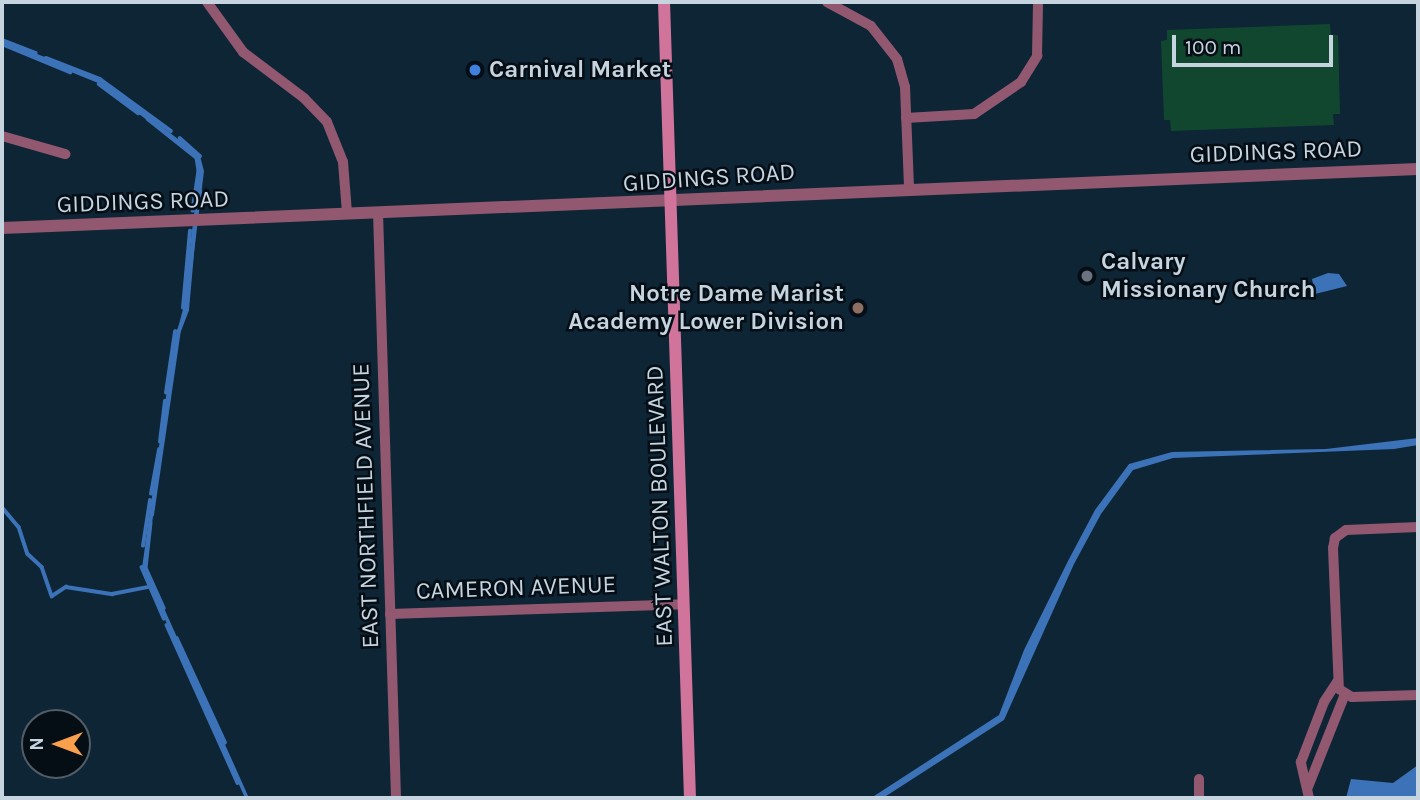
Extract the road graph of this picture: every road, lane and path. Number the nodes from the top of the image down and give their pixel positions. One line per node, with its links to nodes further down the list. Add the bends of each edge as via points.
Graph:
1 (207, 2): 12 (street, via 243,52 304,98 327,122 343,162)
2 (664, 2): 10 (main road, EAST WALTON BOULEVARD)
3 (827, 2): 5 (street, via 864,20 889,44 902,73)
4 (1038, 2): 5 (street, via 1037,56 1021,82 974,114)
5 (906, 118): 9 (street)
6 (2, 136): 7 (street)
7 (65, 154)
8 (1418, 169): 9 (street, GIDDINGS ROAD)
9 (909, 188): 10 (street, GIDDINGS ROAD)
10 (672, 201): 11 (street, GIDDINGS ROAD); 15 (main road, EAST WALTON BOULEVARD)
11 (378, 212): 12 (street, GIDDINGS ROAD); 16 (street, EAST NORTHFIELD AVENUE)
12 (347, 214): 13 (street, GIDDINGS ROAD)
13 (2, 228)
14 (1418, 527): 17 (street, via 1349,529 1335,538)
15 (684, 604): 16 (street, CAMERON AVENUE); 23 (main road, EAST WALTON BOULEVARD)
16 (390, 614): 22 (street, EAST NORTHFIELD AVENUE)
17 (1337, 682): 18 (street); 21 (street, via 1324,702 1301,762)
18 (1345, 694): 19 (street); 21 (street)
19 (1418, 695)
20 (1199, 779): 24 (street)
21 (1308, 787): 25 (street)
22 (396, 798)
23 (690, 798)
24 (1199, 798)
25 (1308, 798)

